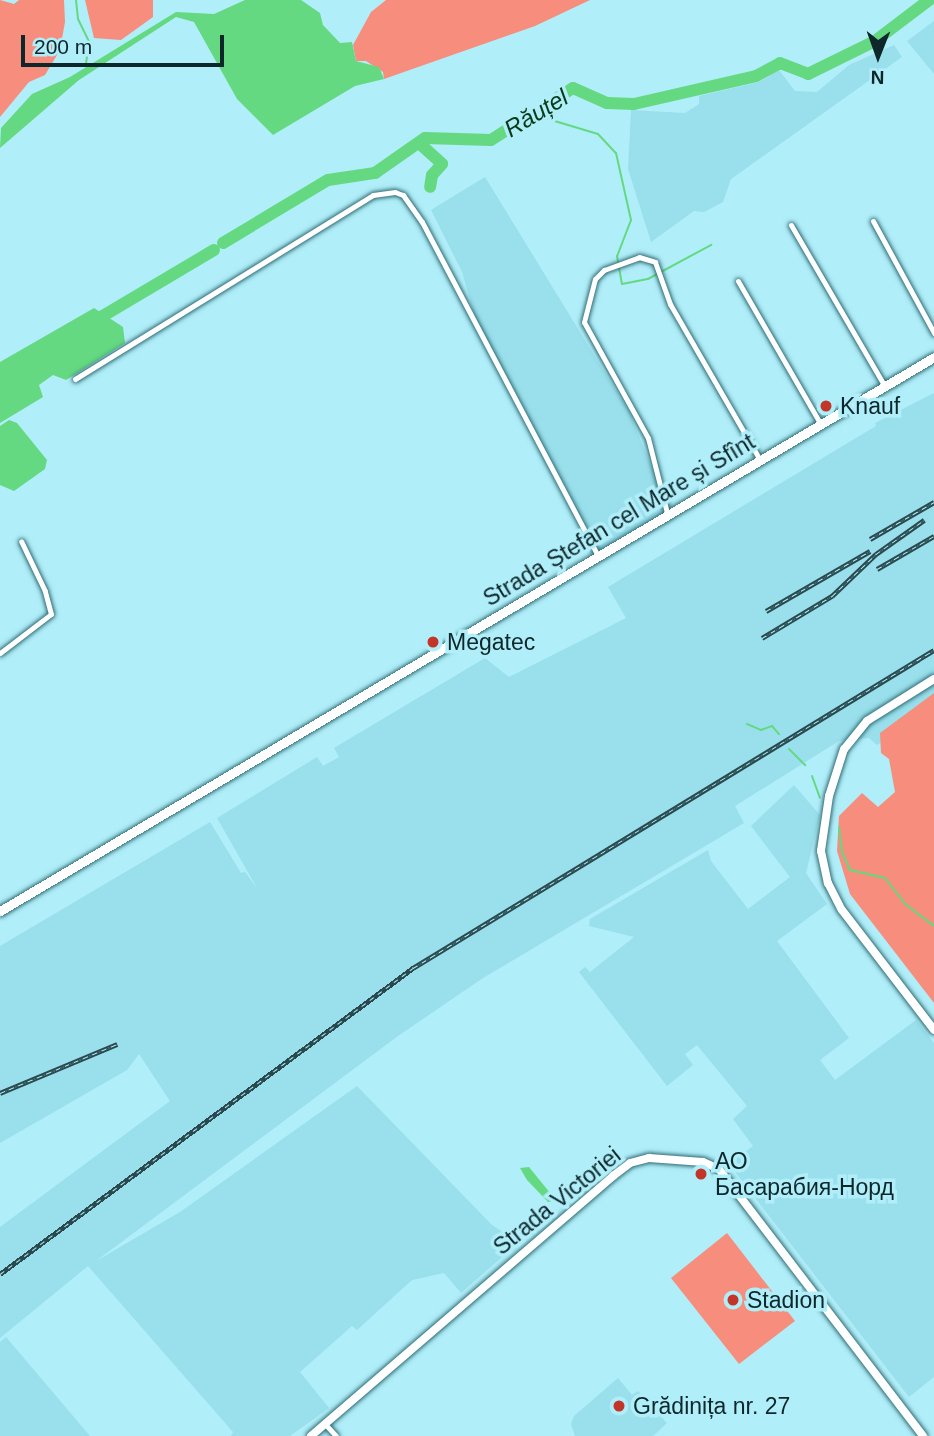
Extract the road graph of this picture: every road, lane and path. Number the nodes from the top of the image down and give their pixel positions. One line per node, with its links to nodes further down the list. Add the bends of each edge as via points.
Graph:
1 (873, 221): 4 (street)
2 (791, 225): 7 (street)
3 (737, 281): 8 (street)
4 (934, 333)
5 (934, 357): 7 (main road, Strada Ștefan cel Mare și Sfînt)
6 (75, 379): 12 (street, via 359,204 395,191 422,222)
7 (884, 384): 8 (main road, Strada Ștefan cel Mare și Sfînt)
8 (820, 423): 9 (main road, Strada Ștefan cel Mare și Sfînt)
9 (759, 458): 10 (main road, Strada Ștefan cel Mare și Sfînt); 10 (street, via 670,304 655,262 633,258 597,275 584,322 645,430)
10 (667, 513): 12 (main road, Strada Ștefan cel Mare și Sfînt)
11 (21, 541): 13 (street, via 51,614)
12 (598, 555): 15 (main road, Strada Ștefan cel Mare și Sfînt)
13 (0, 653)
14 (934, 678): 16 (street, via 867,721 848,743 831,787 821,851 828,883 842,910)
15 (0, 911)
16 (934, 1030)
17 (325, 1424): 18 (street, Strada Victoriei); 19 (street); 20 (street, Strada Victoriei, via 612,1176 630,1163 649,1158 703,1162 719,1169)
18 (311, 1436)
19 (335, 1436)
20 (923, 1436)

